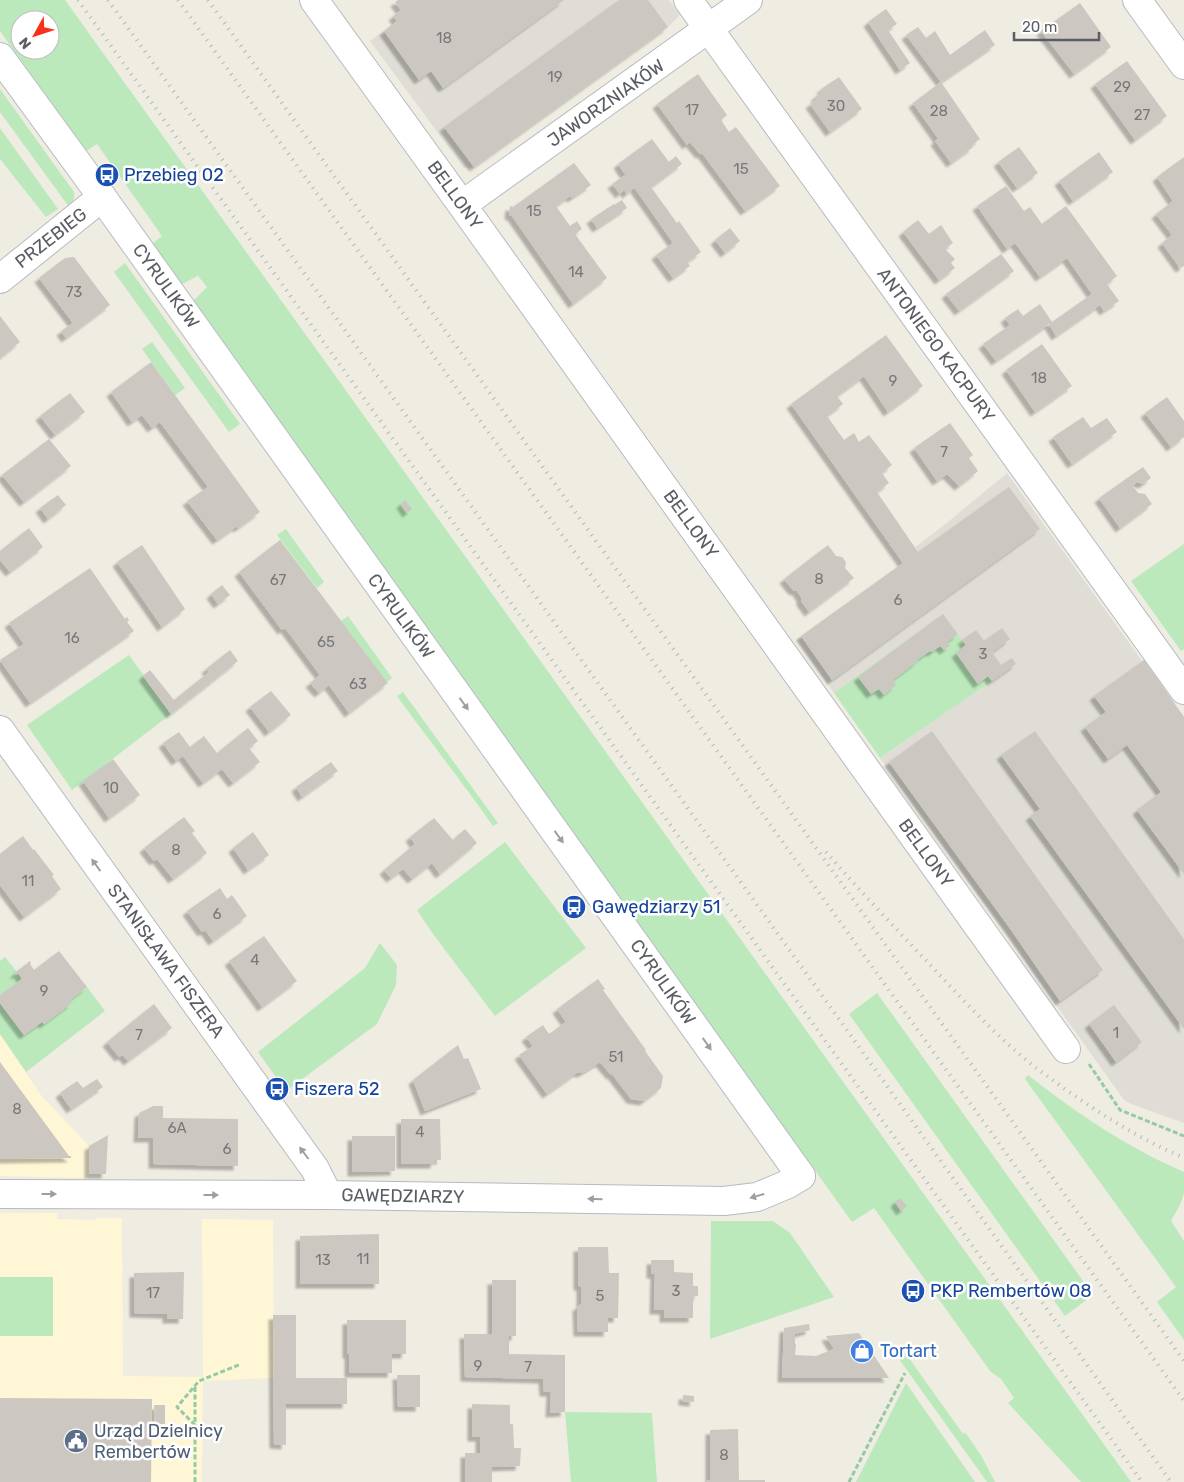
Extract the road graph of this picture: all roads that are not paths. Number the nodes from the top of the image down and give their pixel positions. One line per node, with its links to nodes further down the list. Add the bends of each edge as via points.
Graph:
1 (314, 0): 9 (street, BELLONY)
2 (688, 0): 5 (street, ANTONIEGO KACPURY)
3 (748, 0): 5 (street, JAWORZNIAKÓW)
4 (1137, 0): 7 (street)
5 (709, 29): 9 (street, JAWORZNIAKÓW); 11 (street, ANTONIEGO KACPURY)
6 (0, 57): 8 (street, CYRULIKÓW)
7 (1184, 65)
8 (102, 197): 10 (street, PRZEBIEG); 14 (street, CYRULIKÓW, one-way to 14)
9 (462, 205): 13 (street, BELLONY)
10 (0, 279)
11 (1184, 690)
12 (0, 730): 16 (street, STANISŁAWA FISZERA, one-way to 12, via 315,1169)
13 (1076, 1053)
14 (801, 1176): 16 (street, GAWĘDZIARZY, one-way to 16, via 757,1197 724,1201)
15 (0, 1194): 16 (street, GAWĘDZIARZY, one-way to 16)
16 (328, 1195)

